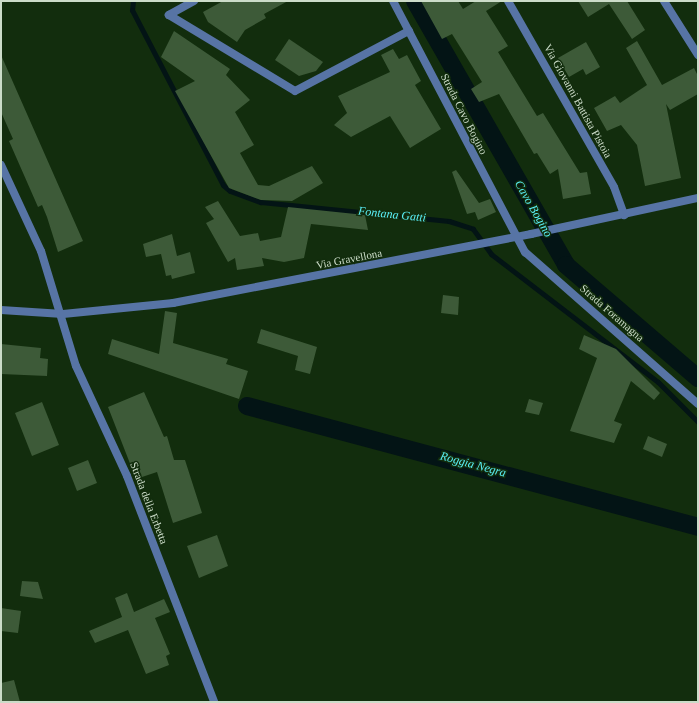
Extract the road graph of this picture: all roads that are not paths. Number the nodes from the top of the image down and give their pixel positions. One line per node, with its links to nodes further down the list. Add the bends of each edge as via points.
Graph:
1 (194, 1): 5 (street, via 169,15 295,91)
2 (393, 1): 5 (street, Strada Cavo Bogino)
3 (508, 1): 9 (street, Via Giovanni Battista Pistoia, via 614,187)
4 (664, 1): 6 (street)
5 (409, 31): 10 (street, Strada Cavo Bogino)
6 (698, 55)
7 (1, 165): 12 (street, Strada della Erbetta, via 41,251)
8 (698, 198): 9 (street, Via Gravellona)
9 (624, 215): 10 (street, Via Gravellona)
10 (515, 237): 12 (street, Via Gravellona, via 173,303); 13 (street, Strada Foramagna, via 525,252)
11 (1, 310): 12 (street, Via Gravellona)
12 (62, 314): 14 (street, Strada della Erbetta, via 76,366 127,476)
13 (698, 404)
14 (214, 702)

